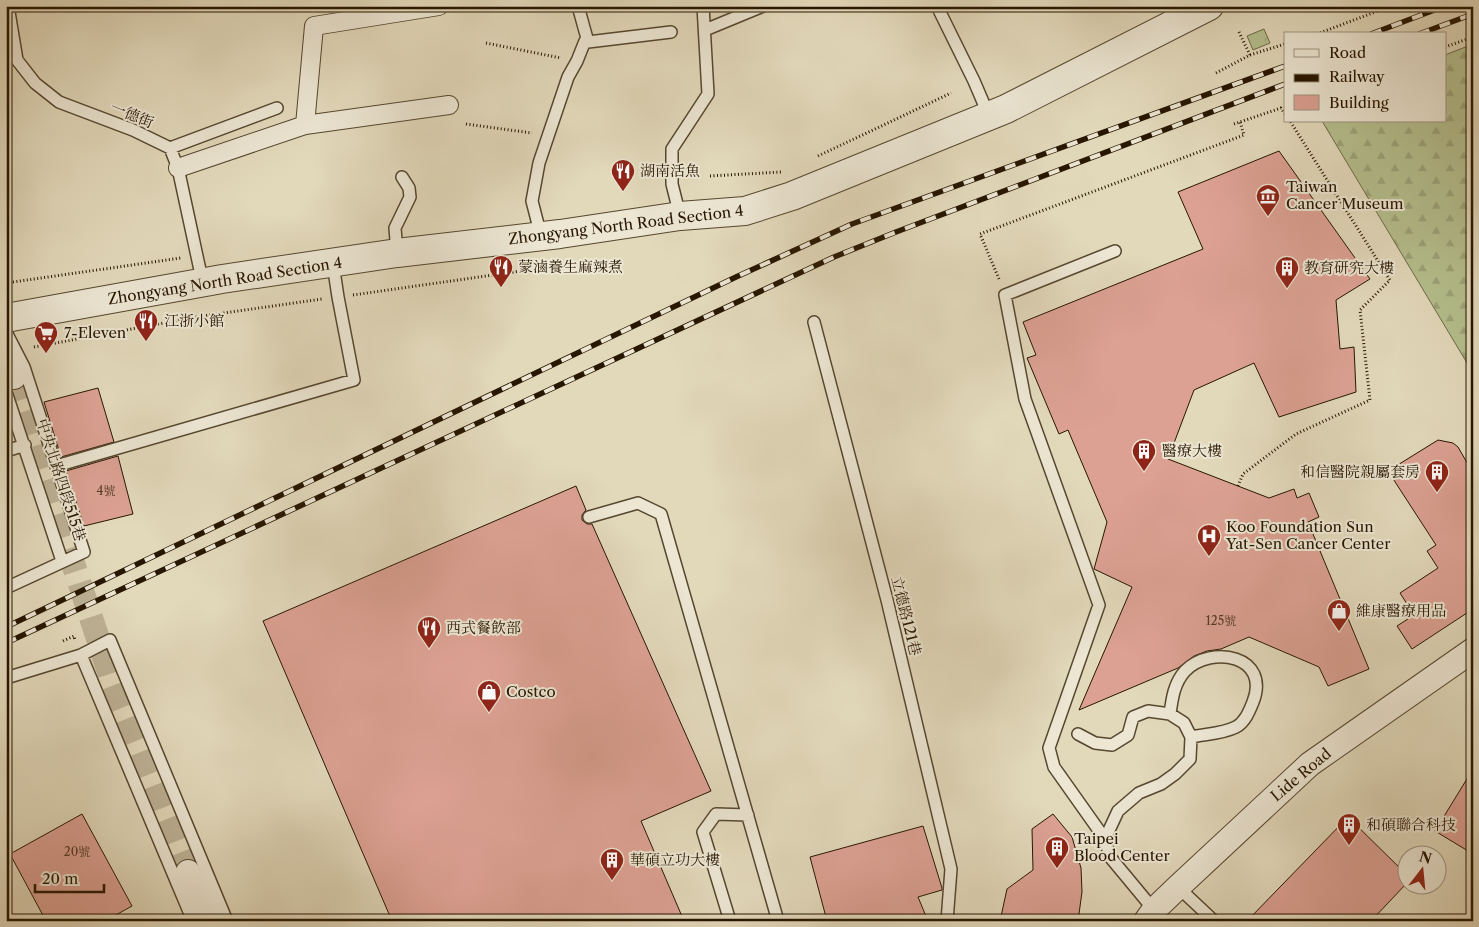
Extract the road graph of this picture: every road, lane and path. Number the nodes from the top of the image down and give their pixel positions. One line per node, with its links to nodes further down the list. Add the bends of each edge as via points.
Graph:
1 (8, 6): 32 (lane, 一德街, via 17,60 35,83 59,102)
2 (439, 6): 30 (street, via 314,26)
3 (578, 6): 14 (lane)
4 (703, 6): 9 (lane)
5 (764, 6): 9 (lane)
6 (937, 6): 25 (lane)
7 (1209, 6): 25 (street, Zhongyang North Road Section 4)
8 (1390, 6): 12 (path)
9 (705, 30): 38 (lane, via 708,94 672,149 672,184)
10 (1238, 30): 18 (path)
11 (670, 32): 14 (lane)
12 (1322, 32)
13 (1473, 37): 17 (path)
14 (588, 42): 19 (lane, via 585,40)
15 (486, 43): 19 (path)
16 (1284, 44): 18 (path)
17 (1446, 47)
18 (1250, 55): 20 (path)
19 (577, 61): 31 (lane, via 568,77)
20 (1216, 73)
21 (951, 93): 33 (path)
22 (449, 105): 30 (street)
23 (1283, 107): 26 (path)
24 (277, 108): 32 (lane)
25 (989, 116): 38 (street, Zhongyang North Road Section 4, via 792,196 745,211)
26 (1240, 122): 29 (path); 47 (path, via 1244,135 980,234)
27 (1291, 122): 58 (path, via 1390,280 1360,310 1370,400 1296,434 1243,474)
28 (466, 124): 31 (path)
29 (1234, 124)
30 (305, 125): 34 (street)
31 (549, 136): 39 (lane, via 539,163 532,201)
32 (170, 148): 34 (lane)
33 (812, 159)
34 (178, 168): 46 (lane)
35 (786, 171): 36 (path)
36 (710, 176)
37 (402, 177): 41 (lane, via 410,197 395,228)
38 (680, 216): 39 (street, Zhongyang North Road Section 4)
39 (541, 236): 41 (street, Zhongyang North Road Section 4)
40 (1115, 251): 47 (lane)
41 (397, 253): 43 (street, Zhongyang North Road Section 4)
42 (189, 257): 45 (path)
43 (333, 264): 46 (street, Zhongyang North Road Section 4); 48 (lane)
44 (563, 265): 48 (path)
45 (6, 283)
46 (203, 284): 49 (street, Zhongyang North Road Section 4)
47 (1005, 295): 69 (lane, via 1025,399 1099,604 1049,748 1054,767)
48 (338, 297): 53 (path, via 196,317); 57 (lane, via 354,380)
49 (6, 318)
50 (814, 322): 78 (lane, 立德路121巷, via 887,600 951,868)
51 (6, 332): 57 (lane, 中央北路四段515巷, via 24,367)
52 (6, 347): 54 (street, 中央北路四段515巷)
53 (34, 348)
54 (10, 385): 55 (lane, 中央北路四段515巷)
55 (25, 445): 56 (lane); 60 (lane, 中央北路四段515巷)
56 (6, 451)
57 (56, 466): 60 (lane, 中央北路四段515巷, via 84,552)
58 (1238, 486)
59 (590, 517): 68 (lane, via 638,503 661,514)
60 (62, 561): 61 (lane)
61 (6, 588)
62 (1473, 650): 71 (street, Lide Road, via 1310,764)
63 (81, 655): 64 (lane); 73 (lane); 75 (lane, via 110,640)
64 (6, 678)
65 (1170, 714): 66 (lane, via 1148,711 1133,717 1128,735 1112,745 1095,743); 67 (lane, via 1184,722); 67 (lane, via 1178,682 1197,663 1217,656 1231,658 1244,662 1255,673 1254,699 1247,716 1237,727)
66 (1078, 734)
67 (1190, 737): 69 (lane, via 1190,759 1175,774 1139,793 1118,811)
68 (748, 814): 76 (lane, via 716,814 703,832); 77 (lane)
69 (1105, 839): 72 (lane, via 1110,857)
70 (188, 872): 74 (street)
71 (1178, 887): 72 (street, Lide Road); 79 (lane)
72 (1150, 915)
73 (193, 921)
74 (210, 921)
75 (227, 921)
76 (730, 921)
77 (778, 921)
78 (947, 921)
79 (1214, 921)

